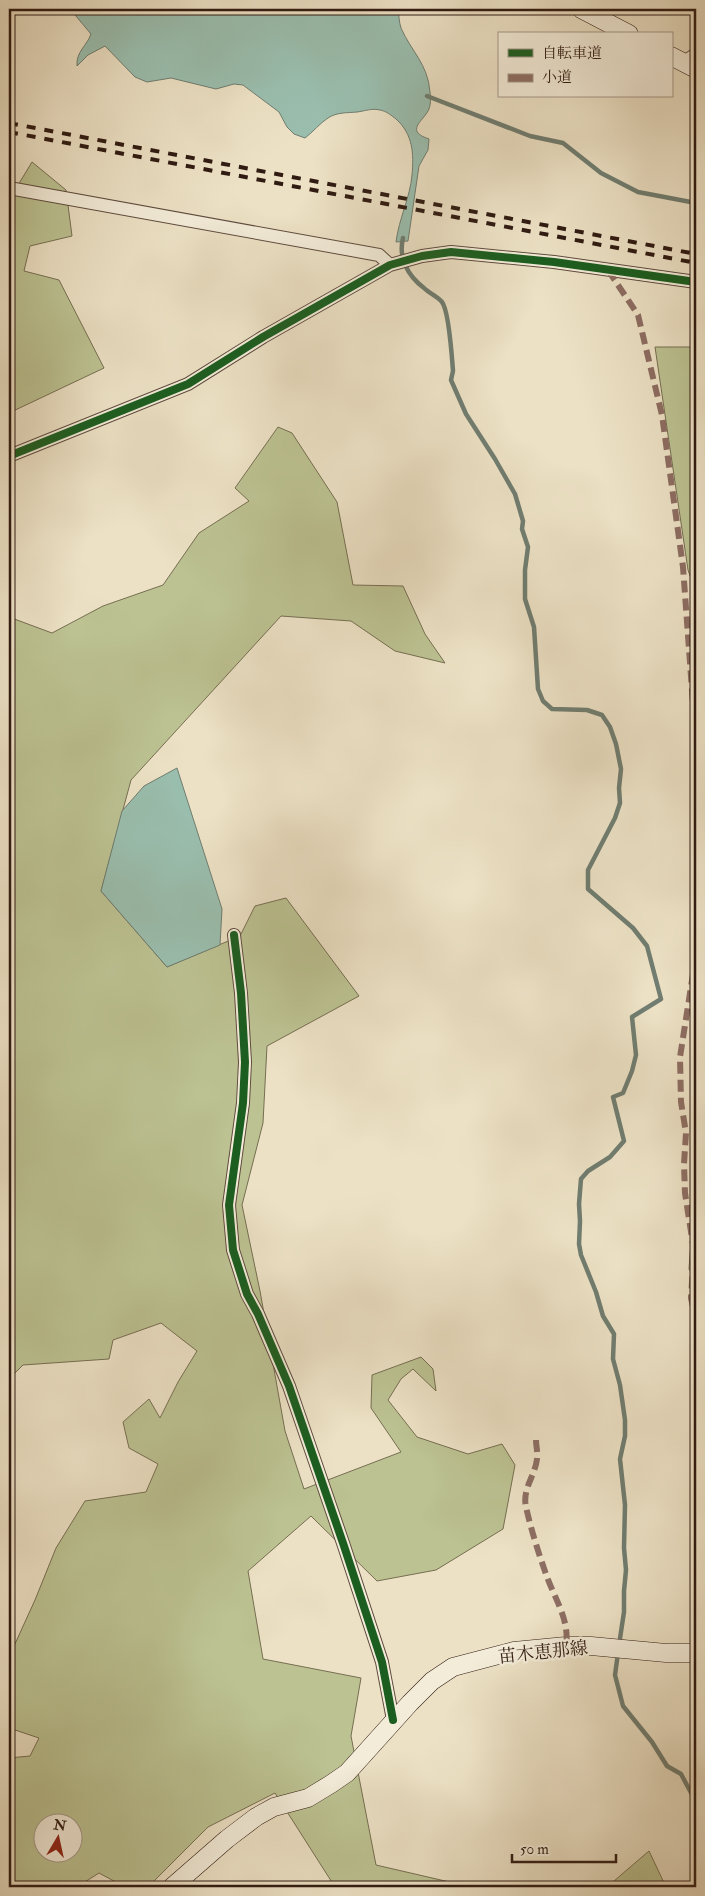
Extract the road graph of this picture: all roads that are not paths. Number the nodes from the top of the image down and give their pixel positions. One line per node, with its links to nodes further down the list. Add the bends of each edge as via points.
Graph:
1 (581, 9): 2 (main road)
2 (625, 32)
3 (9, 188): 4 (street, via 379,255)
4 (390, 265): 5 (street, via 450,252 554,262); 6 (street, via 188,384)
5 (696, 282)
6 (9, 456)
7 (234, 935): 9 (street, via 245,1062 243,1103 228,1205 233,1250 247,1294 289,1386 344,1546 382,1662)
8 (696, 1653): 9 (main road, 苗木恵那線, via 566,1646 514,1651 453,1667 432,1681)
9 (393, 1720): 10 (main road, 苗木恵那線, via 347,1773 308,1798 274,1807 256,1817)
10 (172, 1887)

